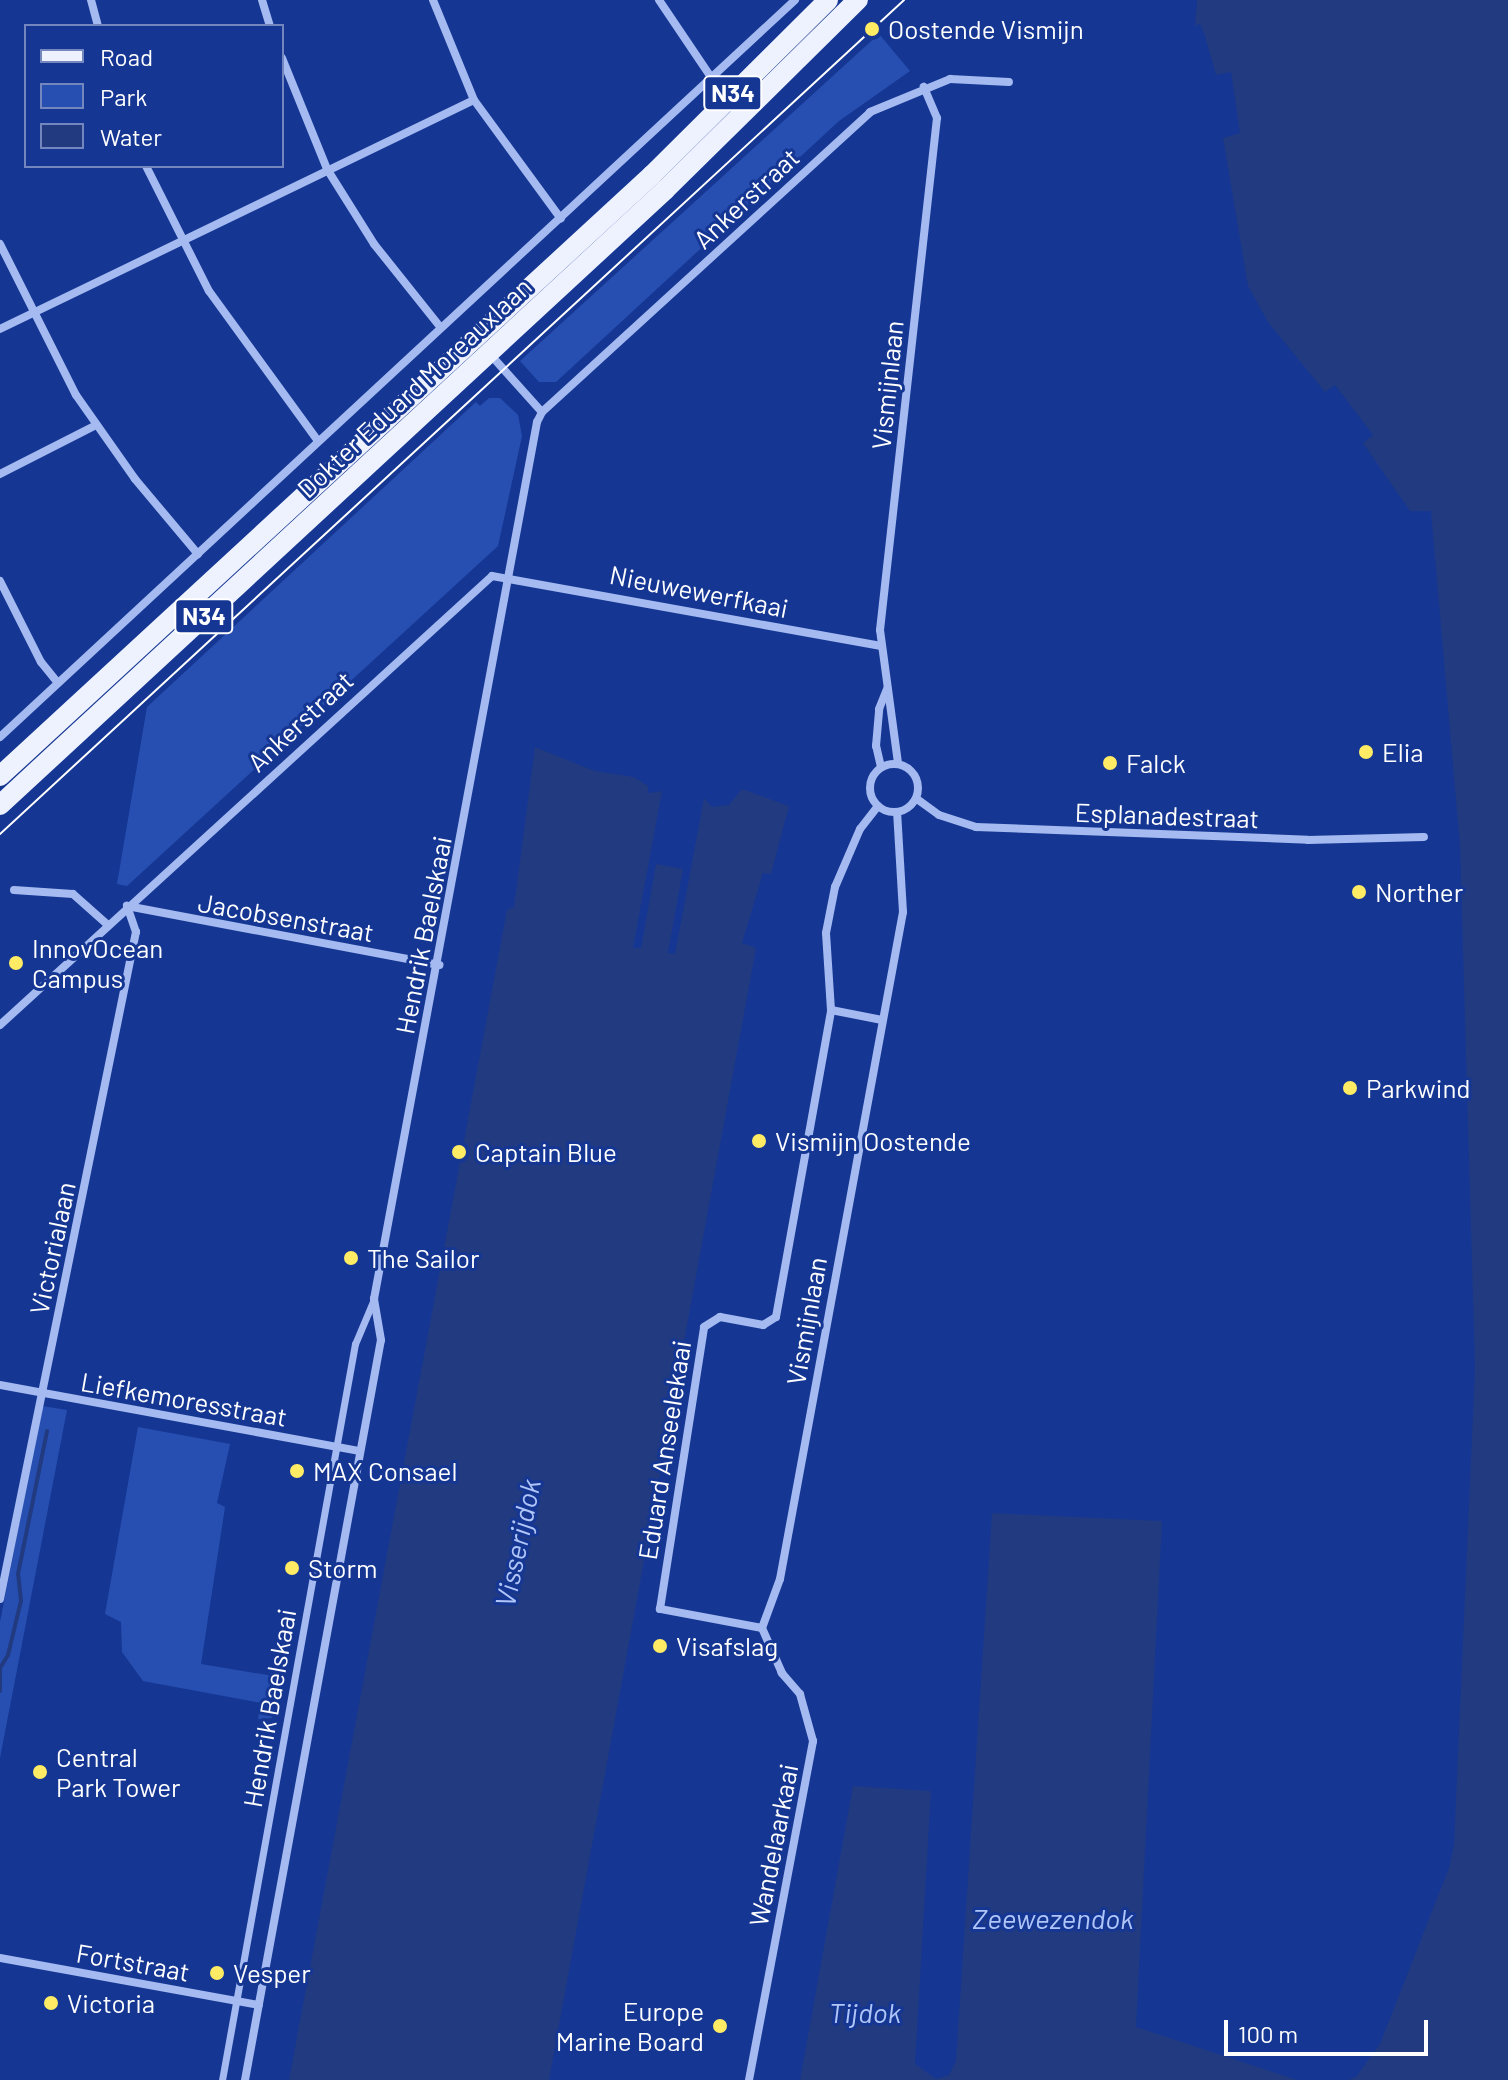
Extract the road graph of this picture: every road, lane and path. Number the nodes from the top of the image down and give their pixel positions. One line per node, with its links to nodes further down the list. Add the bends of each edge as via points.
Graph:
1 (91, 0): 8 (street)
2 (262, 0): 9 (street)
3 (433, 0): 14 (street)
4 (659, 0): 11 (street)
5 (795, 0): 11 (street, Dokter Eduard Moreauxlaan)
6 (828, 0): 23 (main road, Dokter Eduard Moreauxlaan / N34)
7 (858, 0): 23 (main road, Dokter Eduard Moreauxlaan / N34)
8 (97, 24)
9 (269, 24)
10 (284, 63): 16 (street)
11 (713, 80): 17 (street, Dokter Eduard Moreauxlaan)
12 (1009, 82): 13 (street, Ankerstraat, via 950,79)
13 (924, 87): 24 (street, Ankerstraat, via 886,102 851,128); 31 (street, Vismijnlaan, via 937,118)
14 (474, 100): 16 (street); 17 (street)
15 (147, 168): 18 (street)
16 (327, 169): 18 (street); 21 (street, via 374,244)
17 (561, 219): 21 (street, Dokter Eduard Moreauxlaan)
18 (180, 242): 20 (street); 26 (street, via 253,357)
19 (0, 244): 20 (street)
20 (32, 314): 22 (street); 25 (street)
21 (441, 328): 26 (street, Dokter Eduard Moreauxlaan)
22 (0, 329)
23 (482, 345): 24 (street); 37 (main road, Dokter Eduard Moreauxlaan / N34); 39 (main road, Dokter Eduard Moreauxlaan / N34)
24 (542, 412): 29 (street)
25 (96, 425): 27 (street); 28 (street)
26 (318, 441): 28 (street, Dokter Eduard Moreauxlaan)
27 (0, 474)
28 (198, 554): 32 (street, Dokter Eduard Moreauxlaan)
29 (509, 577): 31 (street, Nieuwewerfkaai); 44 (street, Ankerstraat, via 492,576 462,600); 46 (street, Hendrik Baelskaai)
30 (0, 581): 32 (street, via 41,662)
31 (880, 646): 33 (street, Vismijnlaan)
32 (58, 683): 34 (street, Dokter Eduard Moreauxlaan)
33 (887, 689): 35 (street, Vismijnlaan, via 893,702 891,744); 36 (street, Vismijnlaan, via 879,709 876,746)
34 (0, 737)
35 (898, 763): 36 (street); 38 (street, via 916,776)
36 (881, 767): 40 (street, via 871,781)
37 (0, 776)
38 (917, 799): 41 (street); 42 (street, Esplanadestraat, via 939,815 976,827 1308,840)
39 (0, 805)
40 (878, 806): 41 (street); 47 (street, via 860,829 829,908)
41 (897, 812): 48 (street, Vismijnlaan, via 903,912)
42 (1424, 837)
43 (14, 890): 45 (street, via 73,894)
44 (127, 906): 45 (street, Ankerstraat); 46 (street, Jacobsenstraat); 52 (street, Victorialaan, via 136,932 75,1245)
45 (108, 925): 49 (street, Ankerstraat)
46 (439, 965): 50 (street, Hendrik Baelskaai)
47 (831, 1010): 48 (street); 56 (street, Eduard Anseelekaai, via 776,1317 763,1325 720,1317 704,1327 660,1609)
48 (882, 1020): 56 (street, Vismijnlaan, via 780,1579)
49 (0, 1025)
50 (374, 1299): 53 (street, Hendrik Baelskaai, via 355,1344); 54 (street, Hendrik Baelskaai, via 381,1340)
51 (0, 1385): 52 (street, Liefkemoresstraat)
52 (39, 1392): 53 (street, Liefkemoresstraat); 55 (street, Victorialaan)
53 (336, 1447): 54 (street, Liefkemoresstraat); 58 (street, Hendrik Baelskaai)
54 (360, 1451): 59 (street, Hendrik Baelskaai)
55 (0, 1599)
56 (762, 1628): 62 (street, Wandelaarkaai, via 775,1661 800,1694 813,1741)
57 (0, 1958): 58 (street, Fortstraat)
58 (236, 2001): 59 (street, Fortstraat); 60 (street, Hendrik Baelskaai)
59 (259, 2005): 61 (street, Hendrik Baelskaai)
60 (222, 2080)
61 (245, 2080)
62 (749, 2080)

